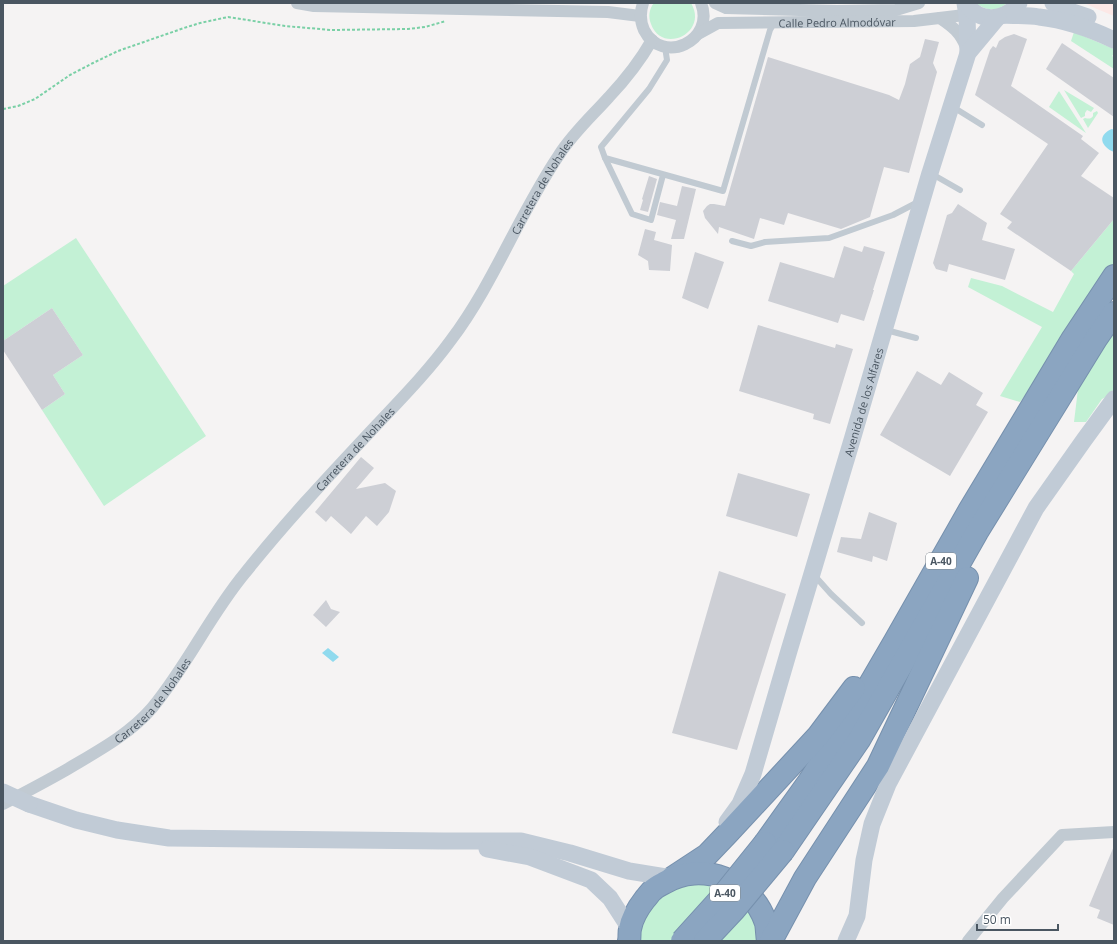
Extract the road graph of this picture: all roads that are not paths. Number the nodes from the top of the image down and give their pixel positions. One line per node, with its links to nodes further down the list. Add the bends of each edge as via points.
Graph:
1 (297, 3): 10 (street, via 314,6 608,12)
2 (643, 3): 10 (street)
3 (701, 3): 15 (street, via 703,20)
4 (715, 3): 8 (street, Calle Pedro Almodóvar, via 726,8 829,11)
5 (919, 3): 8 (street, Calle Pedro Almodóvar, via 896,10)
6 (1018, 3): 11 (street)
7 (1053, 3): 14 (street)
8 (862, 7)
9 (969, 9): 11 (street, via 991,18); 12 (street, Calle Pedro Almodóvar); 19 (street)
10 (640, 16): 16 (street, via 643,29)
11 (1001, 16): 17 (street, via 1039,17 1064,21); 19 (street)
12 (940, 18): 13 (street, Calle Pedro Almodóvar, via 914,21); 19 (street, via 958,32)
13 (774, 23): 15 (street, Calle Pedro Almodóvar, via 718,24); 24 (lane, via 723,191)
14 (1114, 28)
15 (698, 34): 18 (street, Calle Pedro Almodóvar, via 686,44)
16 (652, 40): 18 (street); 38 (street, Carretera de Nohales, via 611,96 560,152 473,307 452,339 245,573 228,594 176,676 152,708 116,740 39,786)
17 (1114, 40)
18 (665, 47): 22 (lane, via 666,60 649,89 601,147)
19 (968, 53): 20 (street, Avenida de los Alfares)
20 (951, 106): 21 (lane); 23 (street, Avenida de los Alfares)
21 (982, 125)
22 (605, 158): 24 (lane); 24 (lane, via 632,214 651,220)
23 (930, 173): 25 (lane); 26 (street, Avenida de los Alfares)
24 (663, 175)
25 (960, 190)
26 (922, 200): 27 (lane, via 893,215 829,238 765,242 751,246); 30 (street, Avenida de los Alfares)
27 (732, 242)
28 (1114, 276): 34 (highway, A-40, via 1073,338)
29 (1114, 313): 33 (highway, A-40)
30 (884, 330): 31 (lane); 35 (street, Avenida de los Alfares)
31 (916, 338)
32 (1114, 399): 48 (street, via 1036,508 888,784 872,824 864,860 857,916)
33 (1046, 421): 41 (highway, A-40, via 977,532 860,740); 47 (highway, via 955,602 878,766 805,878)
34 (969, 511): 41 (highway, A-40, via 849,720 808,783); 42 (highway, via 876,658 818,736 728,833 707,854)
35 (812, 573): 36 (lane); 42 (street, Avenida de los Alfares, via 753,774 740,804)
36 (862, 623)
37 (3, 792): 40 (street, bridge, via 28,804 76,820 117,830 169,838)
38 (3, 804)
39 (1114, 832): 49 (street, via 1062,835 1003,898)
40 (443, 842): 43 (street, via 521,841 629,870); 44 (street, via 530,857 591,880 610,898)
41 (774, 847): 45 (highway, A-40, bridge, via 720,899); 46 (highway, A-40, bridge, via 734,910)
42 (691, 865): 43 (highway)
43 (672, 878): 44 (highway, via 653,890 639,906); 47 (highway, via 701,873 723,877 742,888 757,904 766,923)
44 (627, 937)
45 (682, 941)
46 (705, 941)
47 (770, 941)
48 (846, 941)
49 (968, 941)

